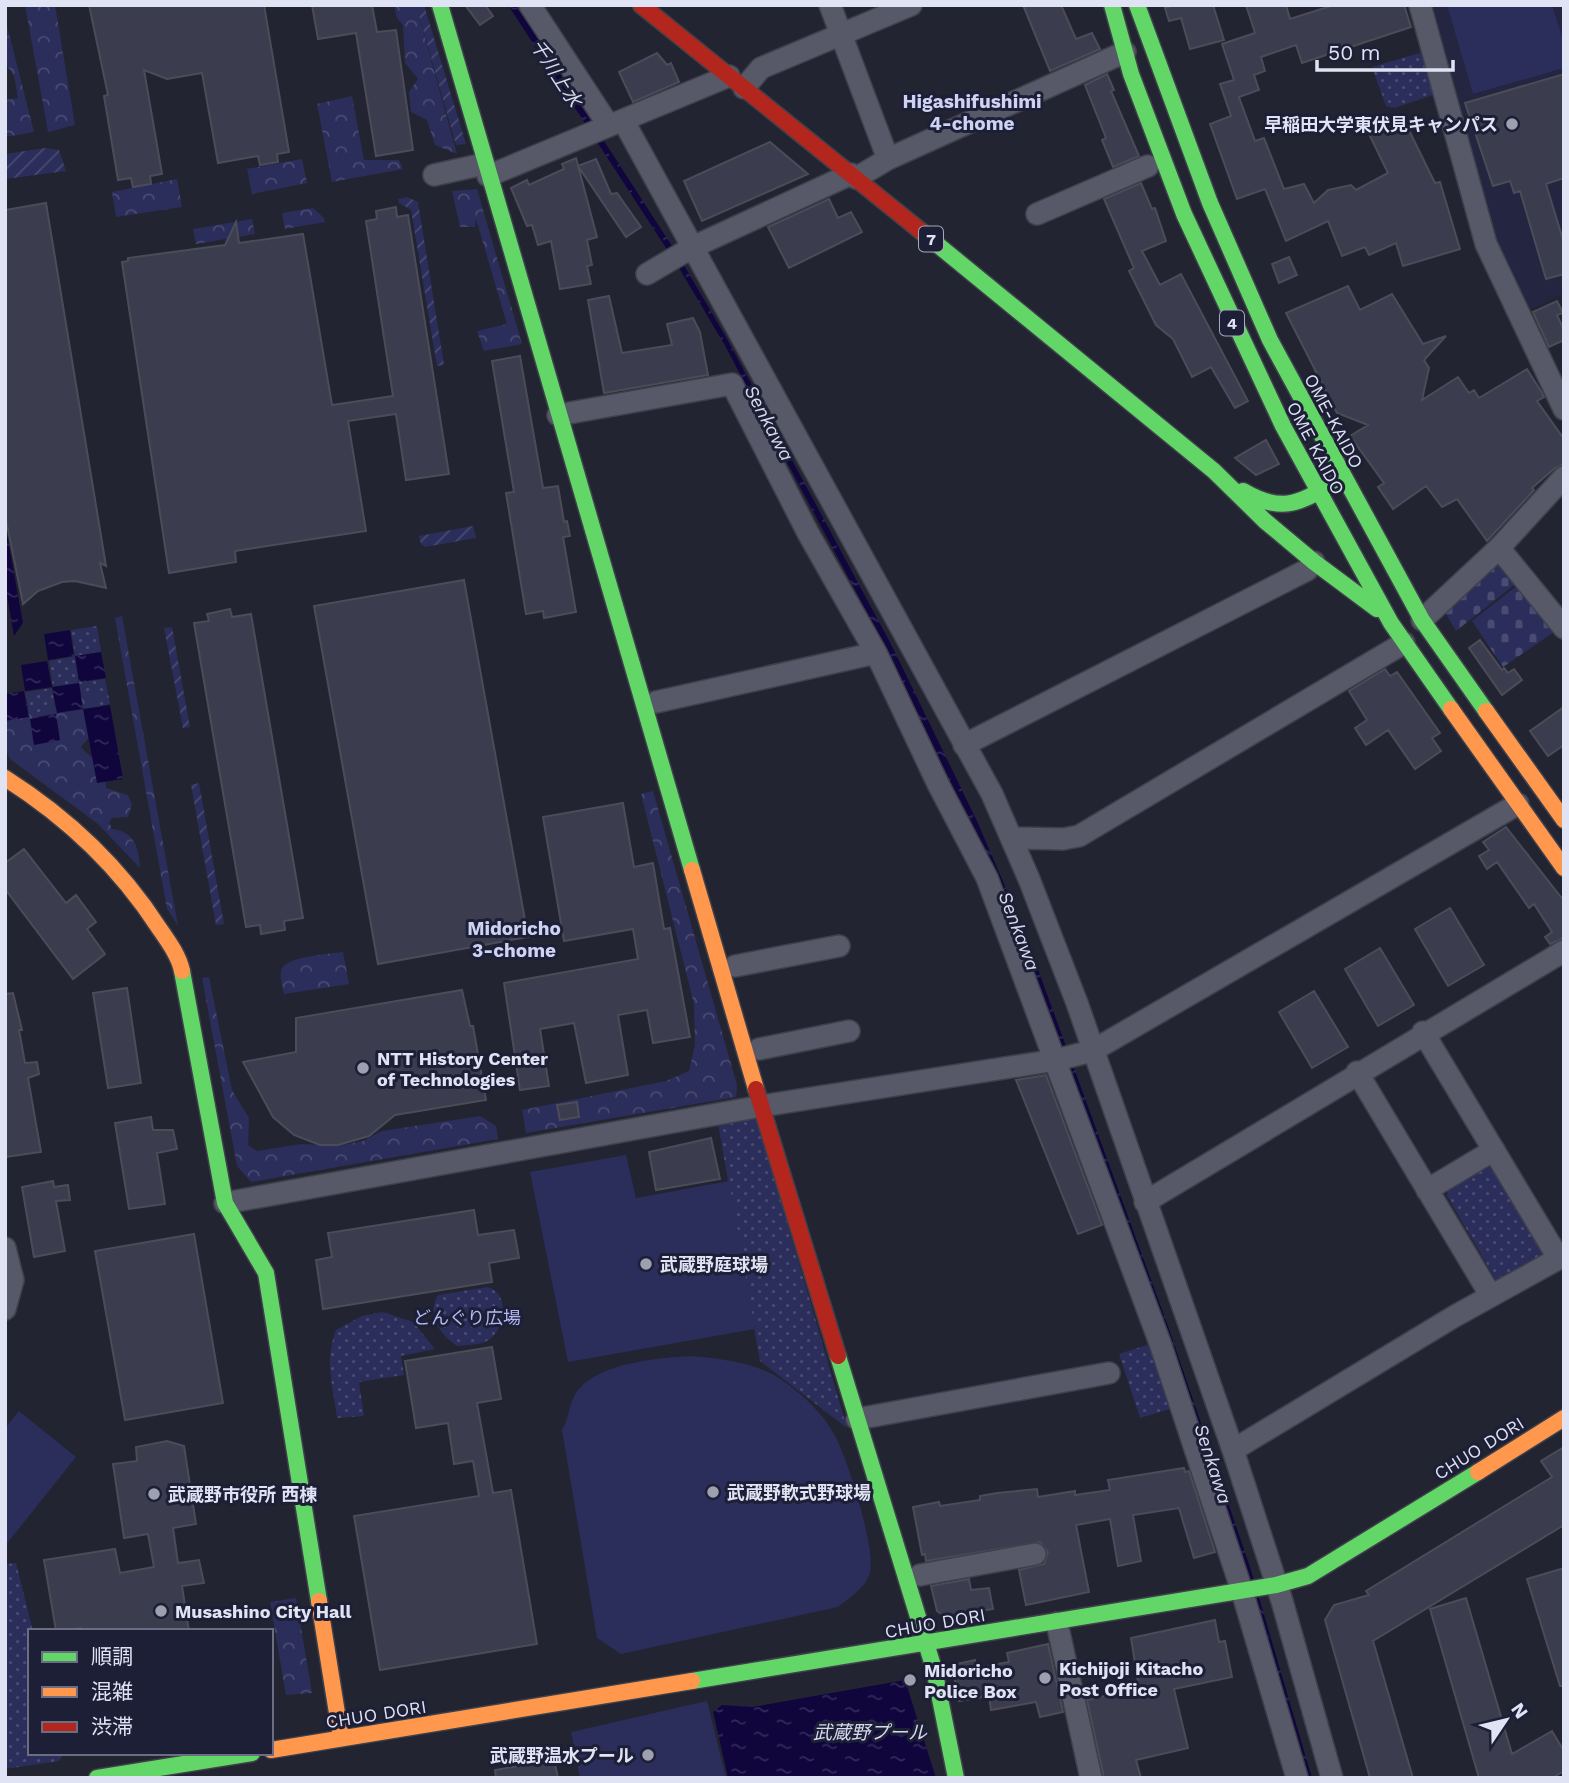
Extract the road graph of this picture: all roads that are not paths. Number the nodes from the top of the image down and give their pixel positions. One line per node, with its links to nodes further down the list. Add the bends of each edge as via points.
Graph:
1 (440, 5): 15 (street)
2 (530, 5): 12 (street)
3 (641, 5): 11 (street, 7)
4 (830, 5): 9 (street)
5 (911, 5): 9 (street)
6 (1112, 5): 10 (street, OME KAIDO / 4)
7 (1137, 5): 25 (street, OME-KAIDO / 4, via 1238,270)
8 (1420, 5): 21 (street, via 1486,244)
9 (841, 32): 11 (street); 13 (street)
10 (1125, 52): 13 (street); 26 (street, OME KAIDO / 4, via 1212,281)
11 (737, 82): 12 (street); 17 (street, 7)
12 (606, 127): 15 (street); 19 (street)
13 (888, 159): 17 (street)
14 (1149, 166): 18 (street)
15 (486, 170): 16 (street); 22 (street)
16 (433, 175)
17 (854, 176): 19 (street); 23 (street, 7)
18 (1037, 214)
19 (693, 247): 20 (street); 35 (street)
20 (647, 274)
21 (1564, 409)
22 (558, 415): 33 (street, via 732,384); 49 (street)
23 (1220, 475): 26 (street, 7, via 1264,505 1276,508); 28 (street, 7)
24 (1564, 477): 27 (street)
25 (1343, 478): 26 (street, 7); 29 (street, OME-KAIDO / 4)
26 (1318, 492): 30 (street, OME KAIDO / 4)
27 (1499, 548): 29 (street); 31 (street)
28 (1314, 562): 30 (street, 7); 35 (street, via 1307,570)
29 (1422, 620): 38 (street, OME-KAIDO / 4)
30 (1391, 623): 32 (street, OME KAIDO / 4)
31 (1564, 628)
32 (1404, 643): 37 (street, OME KAIDO / 4); 39 (street, via 1079,836)
33 (876, 653): 34 (street); 47 (street)
34 (656, 702)
35 (964, 745): 39 (street)
36 (5, 778): 53 (street, via 48,805 108,858 164,932 181,965)
37 (1518, 804): 40 (street, OME KAIDO / 4); 47 (street)
38 (1564, 820)
39 (1012, 838): 47 (street, via 1077,1003)
40 (1564, 868)
41 (839, 946): 43 (street)
42 (1564, 951): 45 (street)
43 (735, 965)
44 (849, 1031): 46 (street)
45 (1423, 1032): 48 (street); 50 (street)
46 (759, 1049)
47 (1071, 1056): 49 (street); 52 (street); 64 (street, via 1160,1343)
48 (1357, 1072): 51 (street); 52 (street)
49 (762, 1107): 53 (street); 58 (street)
50 (1494, 1150): 51 (street); 55 (street, via 1556,1260)
51 (1427, 1190): 55 (street)
52 (1145, 1202): 60 (street)
53 (225, 1203): 67 (street, via 266,1273)
54 (5, 1248): 56 (street, via 13,1280)
55 (1490, 1296): 60 (street)
56 (5, 1309)
57 (1110, 1373): 58 (street)
58 (857, 1419): 66 (street)
59 (1564, 1419): 63 (street, CHUO DORI, via 1324,1567)
60 (1233, 1450): 63 (street)
61 (1035, 1554): 62 (street)
62 (920, 1575)
63 (1273, 1585): 64 (street, CHUO DORI); 74 (street)
64 (1244, 1590): 65 (street, CHUO DORI); 73 (street)
65 (1057, 1623): 66 (street, CHUO DORI); 72 (street)
66 (926, 1645): 67 (street, CHUO DORI); 71 (street)
67 (341, 1738): 68 (street, CHUO DORI)
68 (273, 1750)
69 (240, 1755): 70 (street)
70 (97, 1778)
71 (956, 1778)
72 (1091, 1778)
73 (1297, 1778)
74 (1332, 1778)

